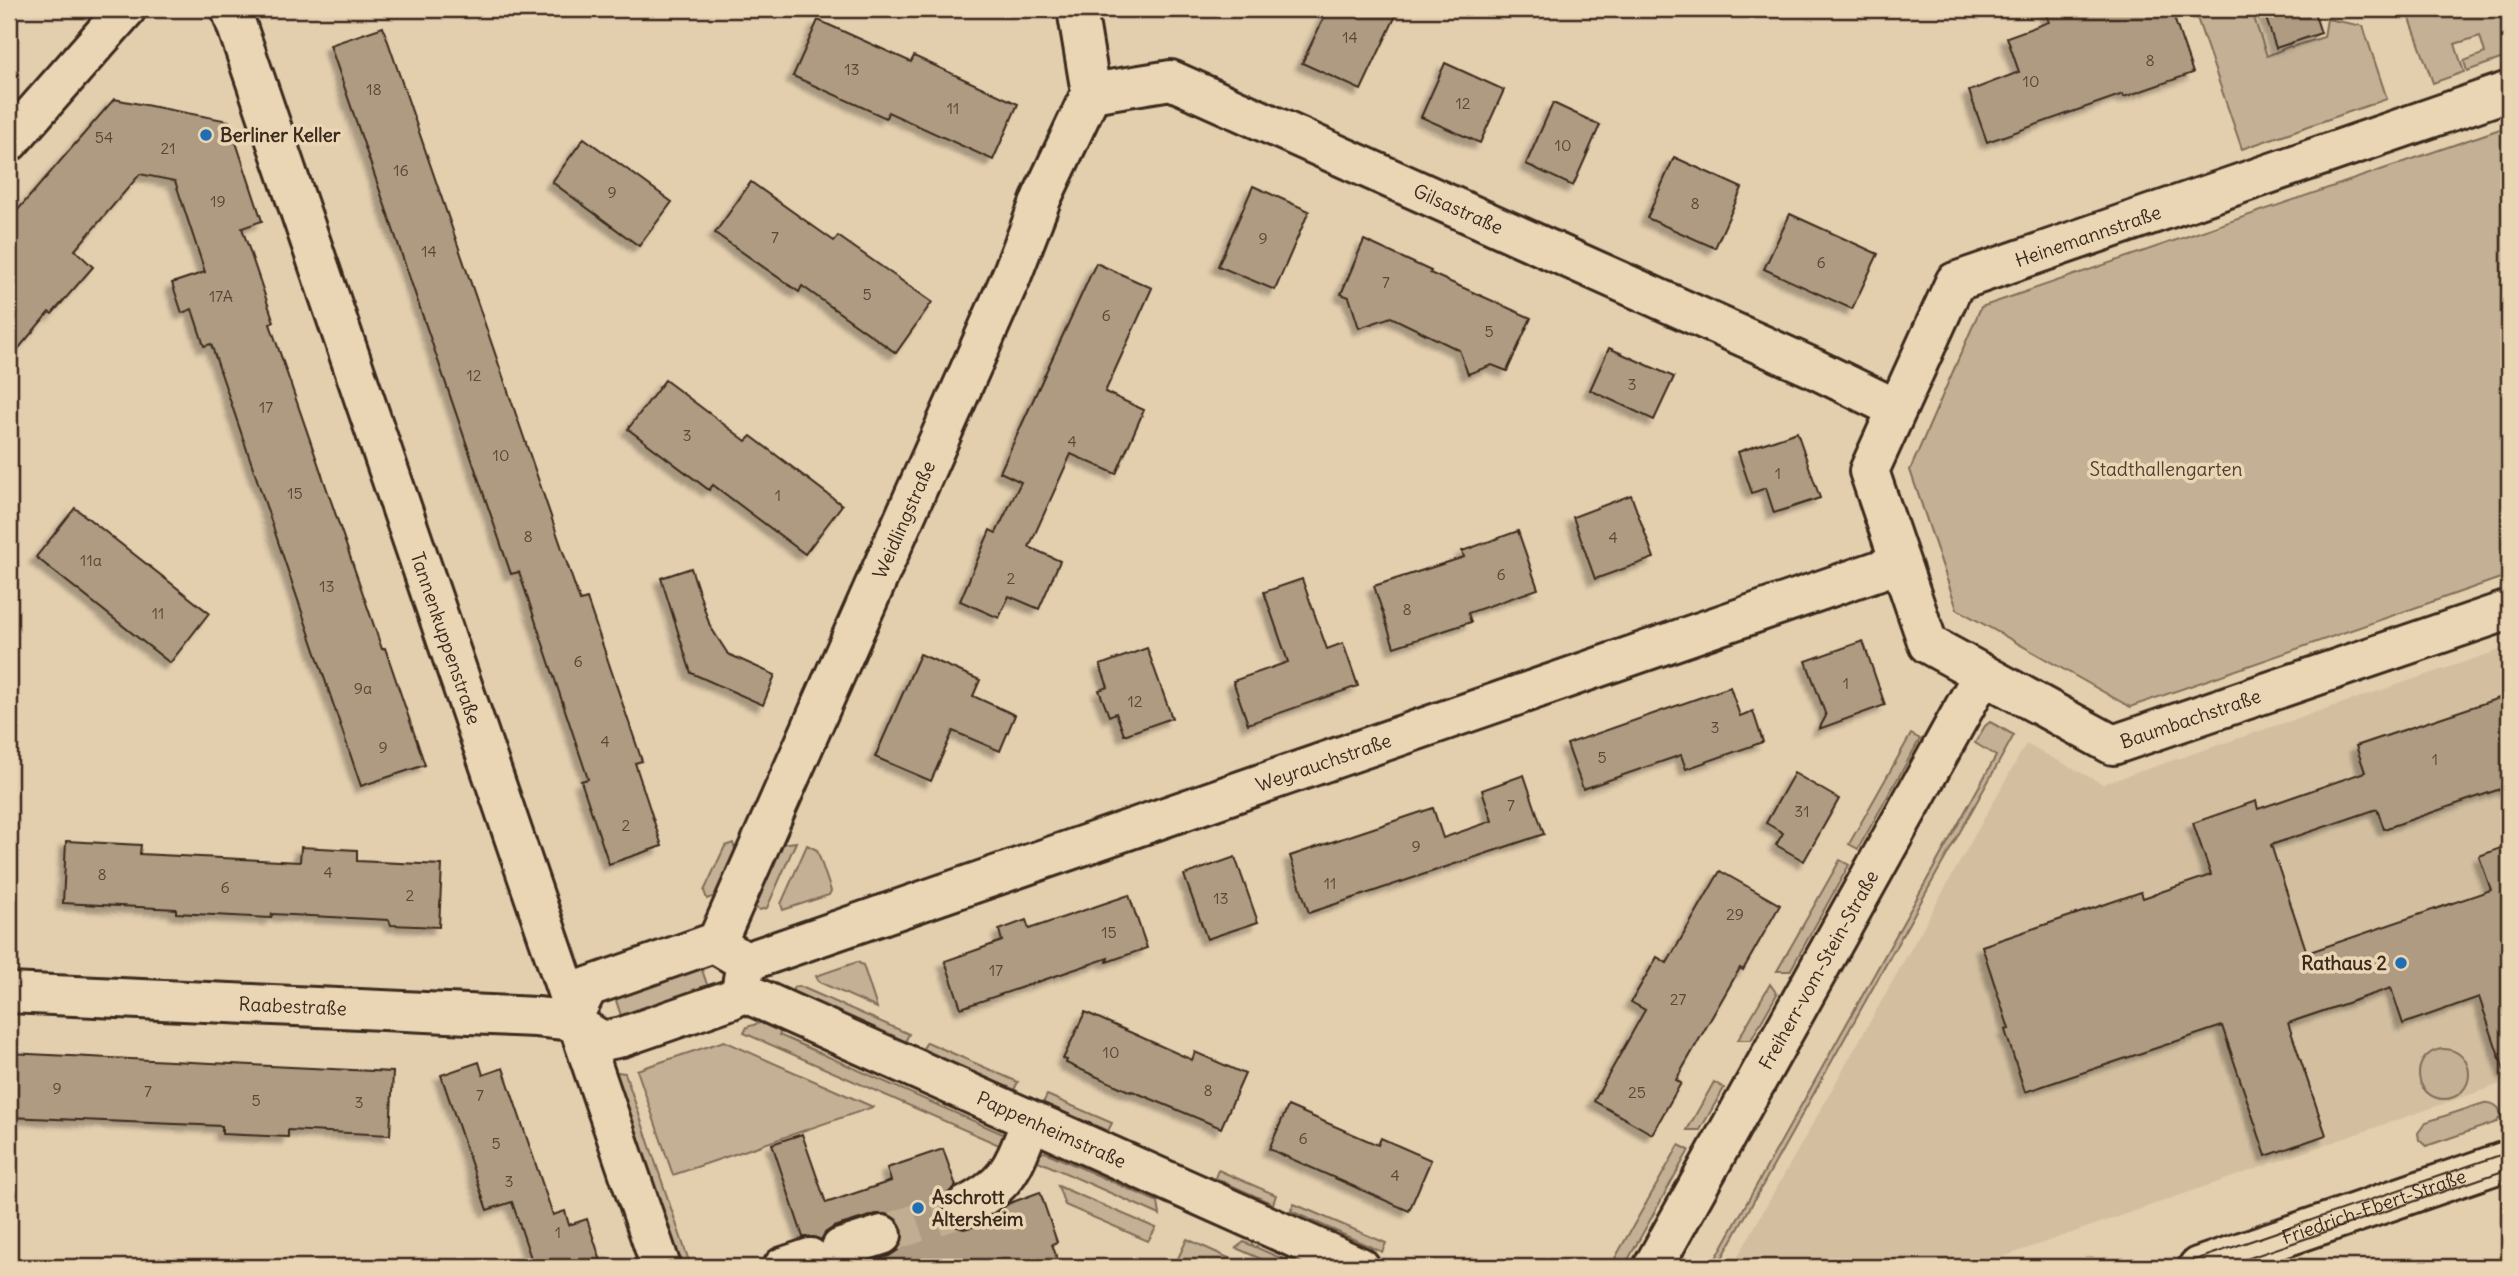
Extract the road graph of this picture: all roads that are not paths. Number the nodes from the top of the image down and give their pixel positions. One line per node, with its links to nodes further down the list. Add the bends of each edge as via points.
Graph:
1 (126, 9): 6 (street)
2 (231, 9): 13 (street, Tannenkuppenstraße)
3 (1077, 9): 5 (street)
4 (2509, 90): 7 (street, Heinemannstraße, via 1955,282)
5 (1091, 93): 7 (street, Gilsastraße, via 1171,80); 11 (street, Weidlingstraße, via 1042,197)
6 (9, 142)
7 (1897, 409): 8 (street, Heinemannstraße, via 1869,471)
8 (1900, 563): 10 (street, Baumbachstraße, via 1928,644); 11 (street, Weyrauchstraße)
9 (2509, 610): 10 (street, Baumbachstraße, via 2113,745)
10 (1983, 674): 21 (street, Freiherr-vom-Stein-Straße)
11 (734, 966): 13 (street, Weyrauchstraße, via 710,944 588,987); 13 (street, Weyrauchstraße, via 732,999 720,1004 602,1041); 14 (street, Pappenheimstraße)
12 (9, 993): 13 (street, Raabestraße)
13 (575, 1021): 19 (street, Tannenkuppenstraße)
14 (1031, 1121): 16 (street, via 1006,1175 990,1192); 20 (street, Pappenheimstraße)
15 (2509, 1160): 22 (street, Friedrich-Ebert-Straße)
16 (964, 1207)
17 (882, 1235): 18 (street)
18 (811, 1258)
19 (661, 1267)
20 (1360, 1267)
21 (1653, 1267)
22 (2198, 1267)

